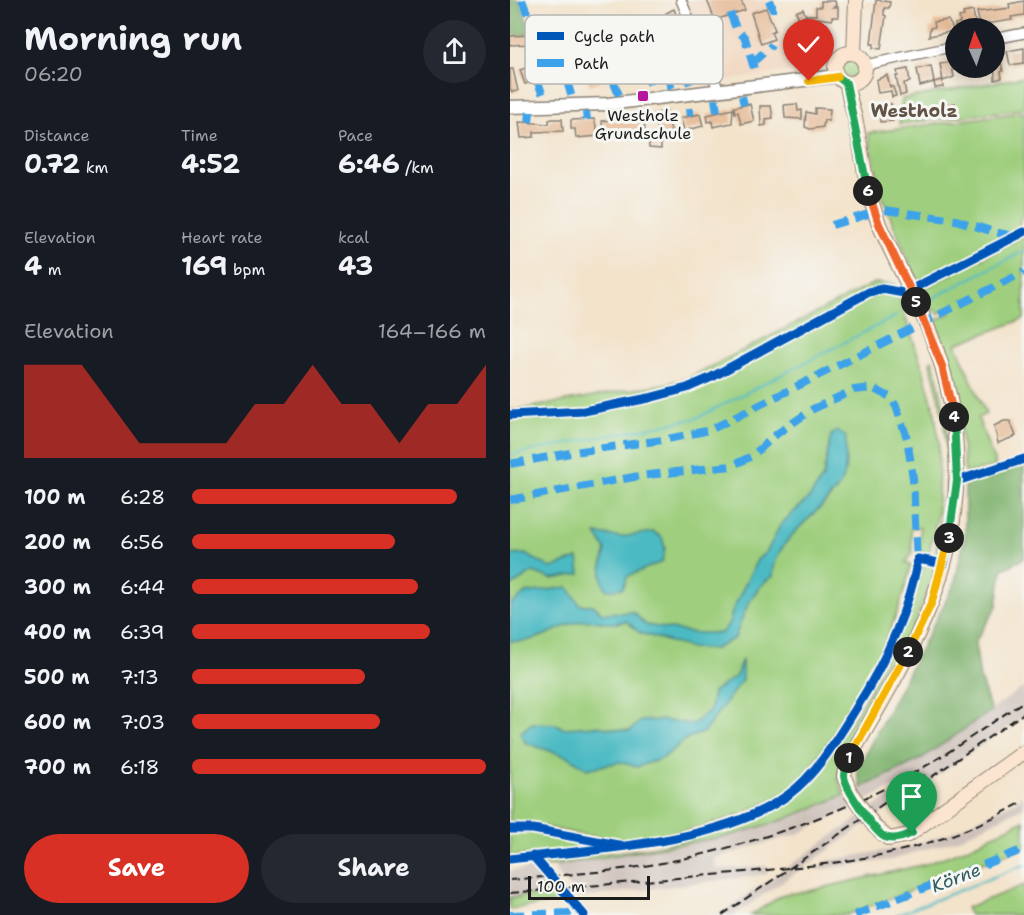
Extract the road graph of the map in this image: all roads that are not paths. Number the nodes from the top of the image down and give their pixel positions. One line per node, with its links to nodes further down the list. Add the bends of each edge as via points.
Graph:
1 (681, 0): 3 (street)
2 (856, 0): 7 (main road)
3 (687, 15)
4 (1024, 33): 5 (street)
5 (1005, 37)
6 (945, 48): 8 (street)
7 (850, 53): 8 (main road, via 860,56); 9 (main road, via 837,60)
8 (865, 65): 9 (main road, via 862,76)
9 (843, 77): 11 (street); 14 (main road, via 875,212 942,366 956,434)
10 (715, 84): 11 (street)
11 (718, 92): 12 (street, via 591,106)
12 (510, 107)
13 (1024, 459): 14 (street)
14 (957, 481): 15 (main road, bridge, via 949,539 935,593 913,642 847,762 844,776 850,792 875,827 889,838 908,835)
15 (1024, 752)

